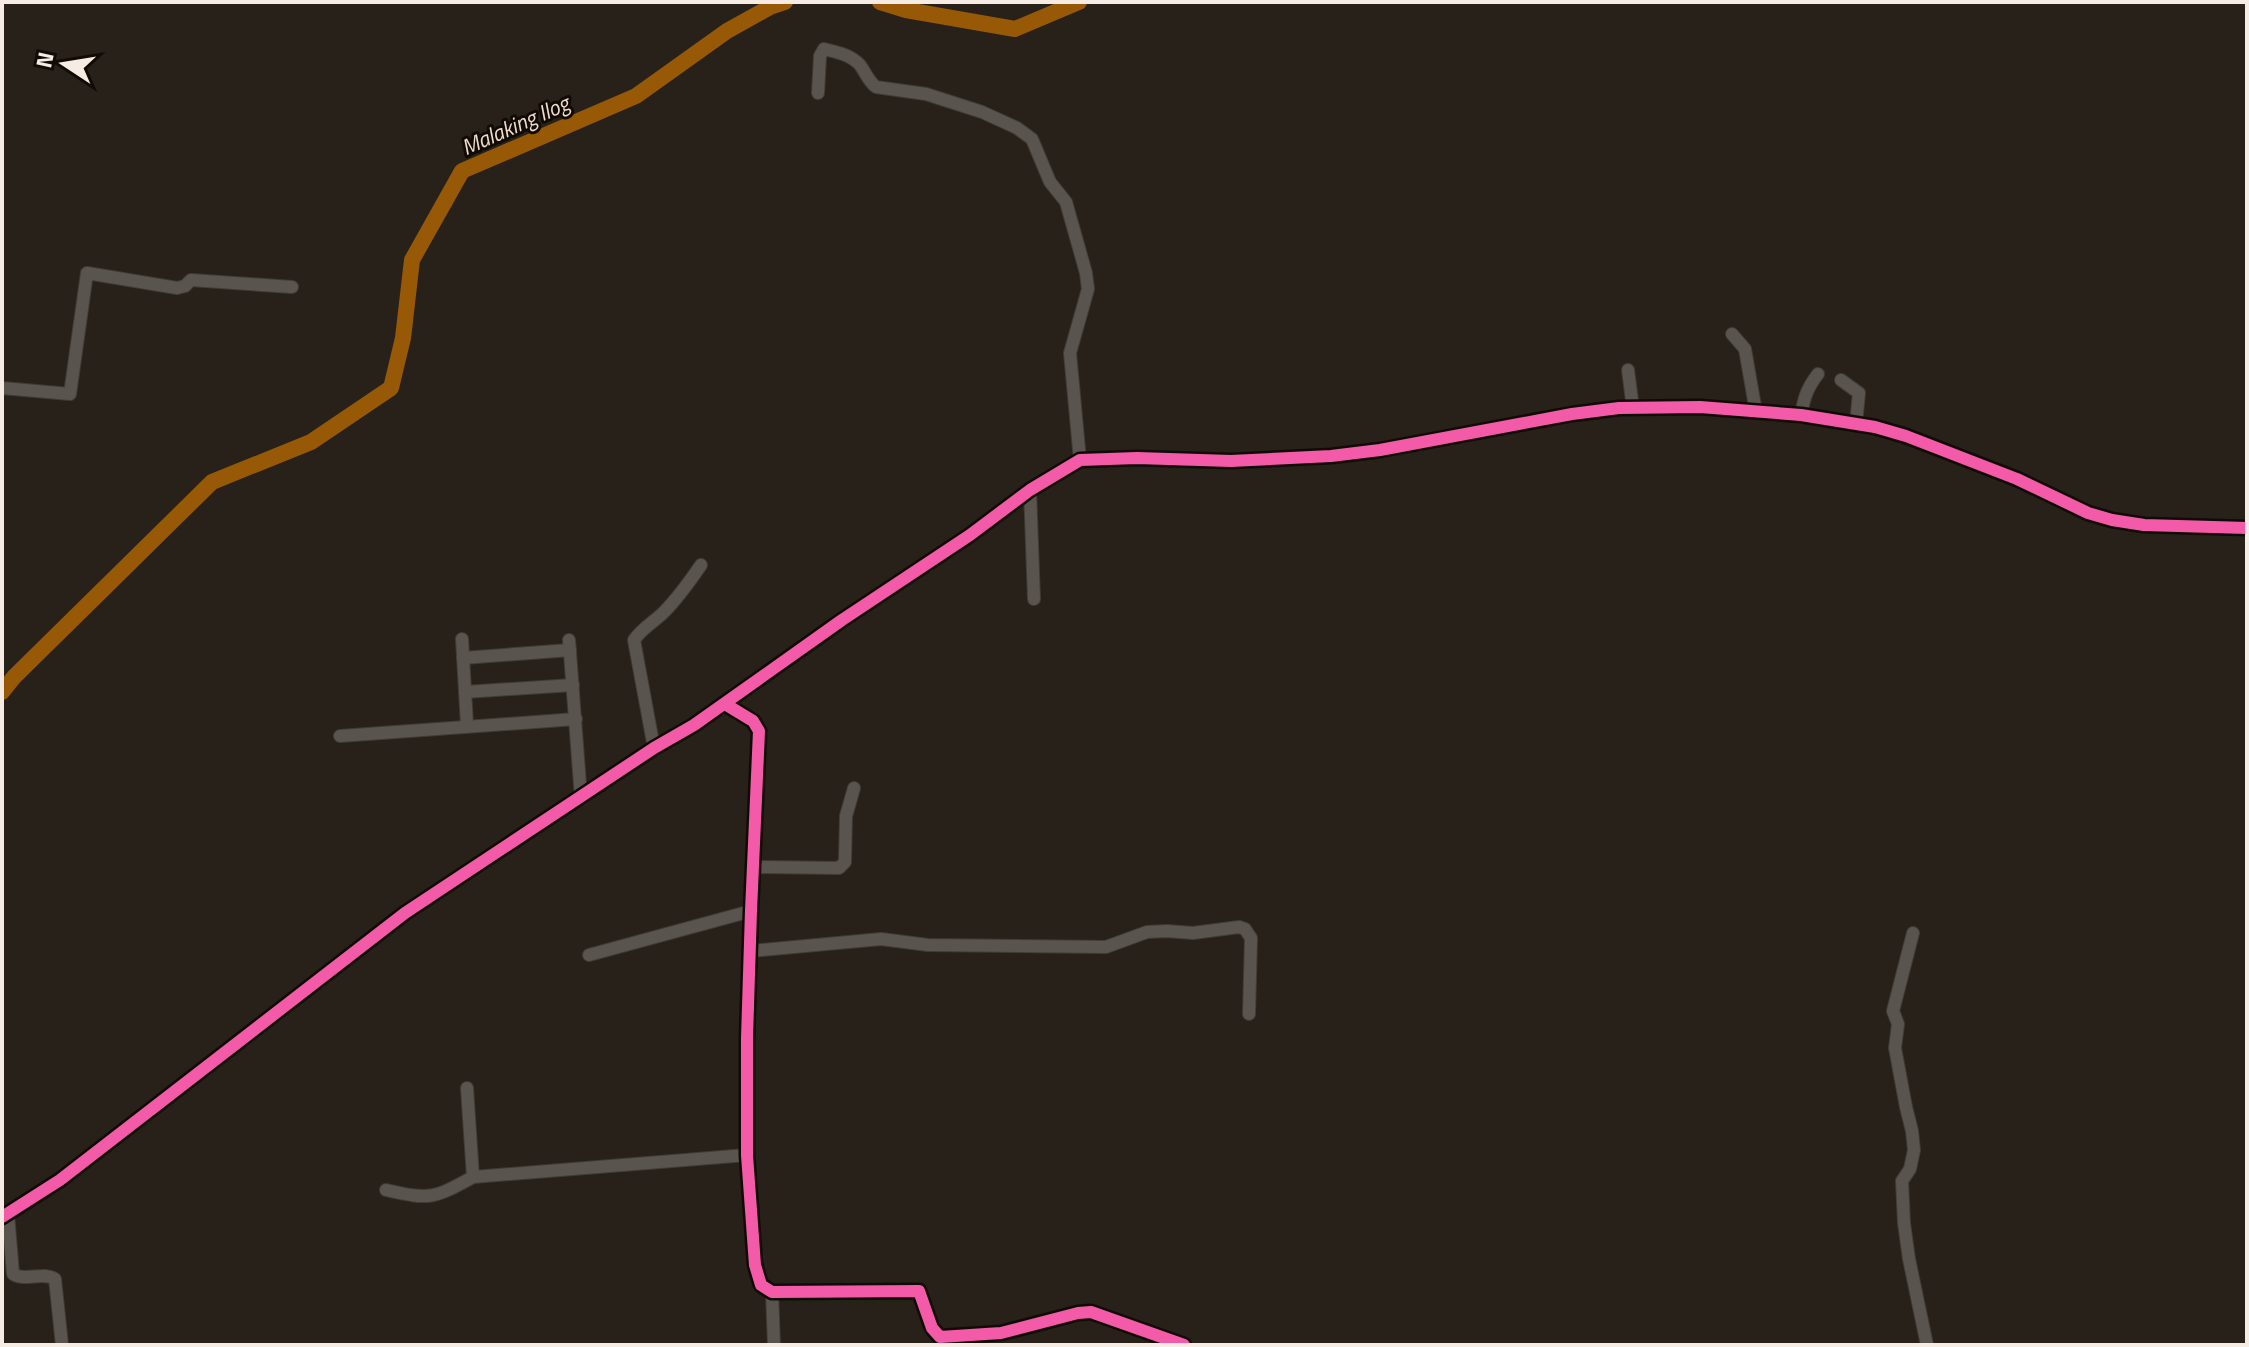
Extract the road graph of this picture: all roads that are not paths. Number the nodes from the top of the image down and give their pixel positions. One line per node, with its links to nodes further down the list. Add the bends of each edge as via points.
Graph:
1 (818, 93): 12 (street, via 824,49 860,64 876,87 926,94 982,112 1032,139 1050,182 1066,202 1086,273 1088,289 1070,353)
2 (292, 287): 7 (street, via 191,280 177,288 87,273 70,394)
3 (1732, 334): 9 (street, via 1745,349)
4 (1628, 370): 8 (street)
5 (1818, 374): 10 (street, via 1808,387)
6 (1841, 380): 11 (street, via 1859,393)
7 (2, 388)
8 (1633, 408): 9 (street); 12 (street, via 1331,456)
9 (1756, 412): 10 (street)
10 (1801, 415): 11 (street)
11 (1856, 423): 14 (street, via 1906,436 2112,520)
12 (1080, 460): 13 (street)
13 (1030, 490): 16 (street); 21 (street)
14 (2247, 528)
15 (701, 565): 25 (street, via 634,640)
16 (1034, 599)
17 (462, 639): 18 (street)
18 (463, 658): 19 (street, via 570,645); 20 (street)
19 (573, 685): 20 (street); 22 (street)
20 (465, 692): 23 (street)
21 (725, 704): 25 (street); 28 (street, via 753,721 759,731)
22 (576, 719): 23 (street); 27 (street)
23 (467, 725): 24 (street)
24 (340, 736)
25 (654, 748): 27 (street)
26 (854, 788): 28 (street, via 846,816 845,862 839,868)
27 (581, 798): 38 (street, via 405,913 60,1180)
28 (752, 867): 29 (street)
29 (751, 911): 31 (street); 32 (street)
30 (1913, 933): 43 (street, via 1893,1011 1914,1150 1902,1181 1904,1223)
31 (751, 951): 33 (street, via 881,939 928,945 1106,947 1147,932 1239,927 1251,938); 35 (street)
32 (589, 955)
33 (1249, 1014)
34 (467, 1088): 36 (street)
35 (747, 1155): 36 (street); 39 (street, via 755,1265 761,1285)
36 (473, 1177): 37 (street, via 441,1194 420,1198)
37 (386, 1190)
38 (5, 1215): 40 (street, via 13,1274 55,1279)
39 (772, 1292): 41 (street); 42 (street, via 919,1291 940,1337 1001,1333 1091,1312)
40 (62, 1345)
41 (774, 1345)
42 (1184, 1345)
43 (1927, 1345)

